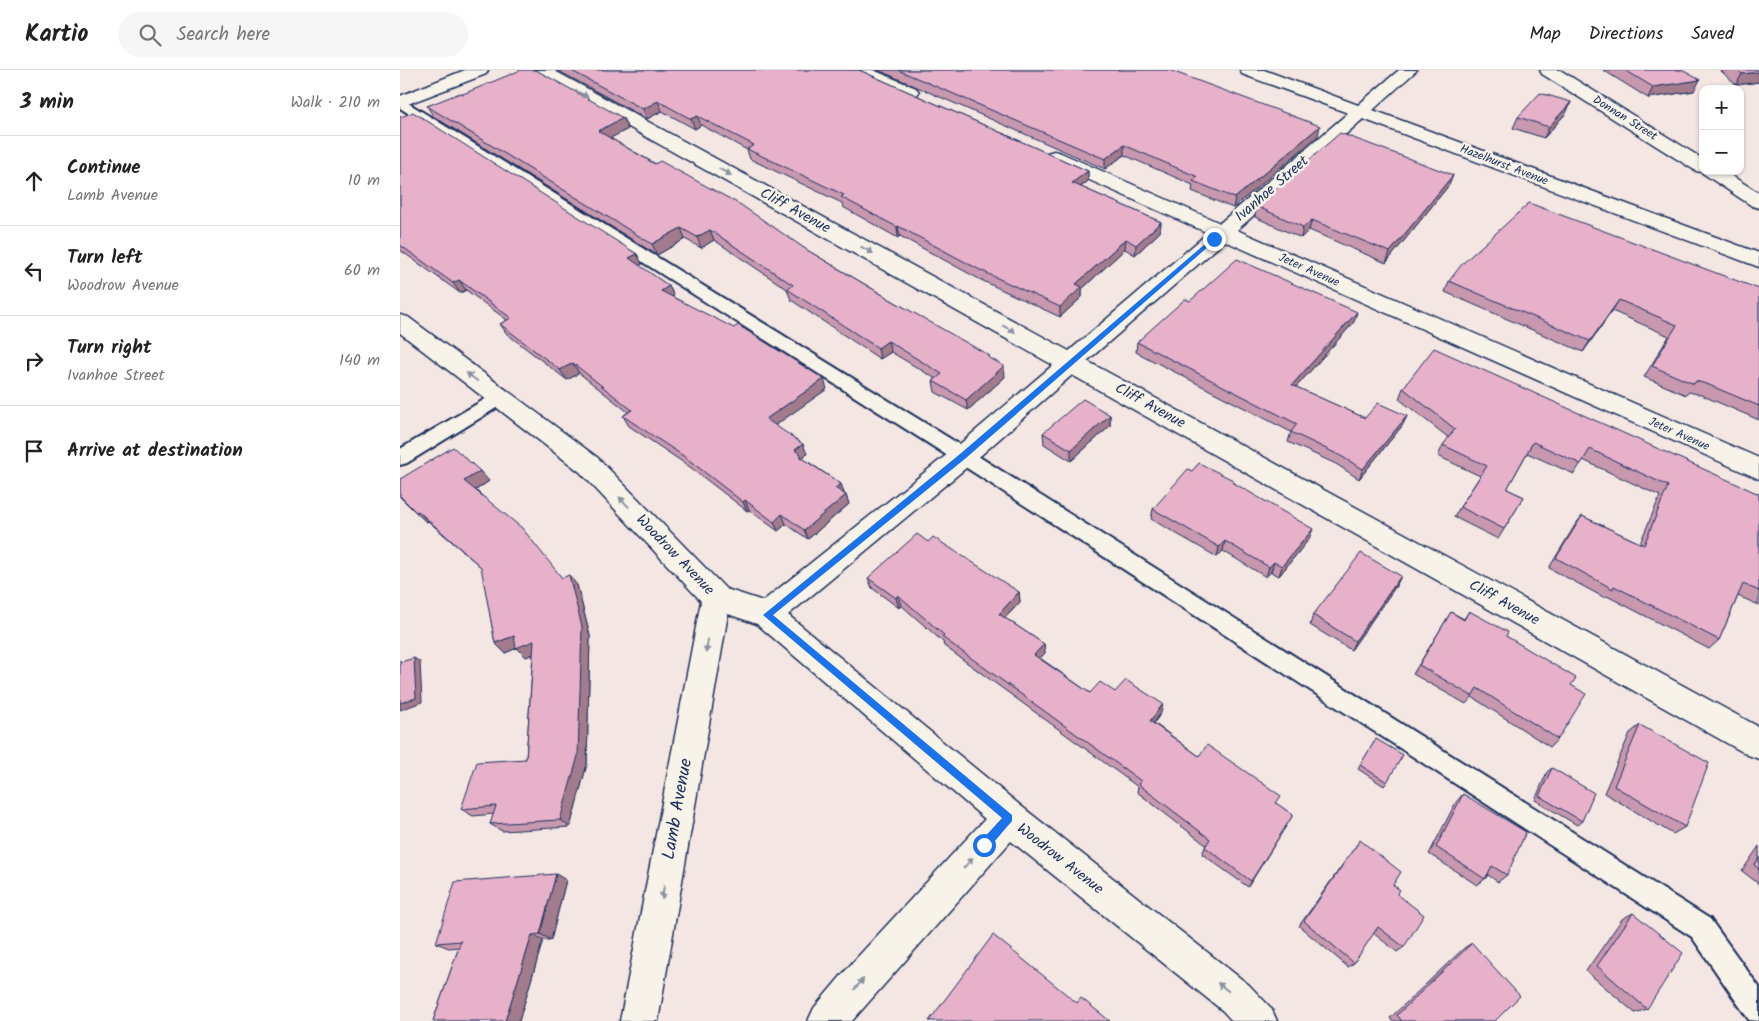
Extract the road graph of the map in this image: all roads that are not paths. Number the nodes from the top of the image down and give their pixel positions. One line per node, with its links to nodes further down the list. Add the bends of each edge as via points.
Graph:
1 (480, 70): 7 (street)
2 (540, 70): 17 (street, Cliff Avenue, one-way to 17)
3 (859, 70): 8 (street)
4 (1248, 70): 9 (street, Hazelhurst Avenue)
5 (1409, 70): 9 (street, Ivanhoe Street)
6 (1548, 70): 11 (street, Donnan Street)
7 (400, 102): 19 (lane)
8 (932, 102)
9 (1361, 111): 14 (street, Ivanhoe Street); 15 (street, Hazelhurst Avenue)
10 (1032, 147): 14 (street, Jeter Avenue)
11 (1699, 164)
12 (1716, 175): 13 (street)
13 (1759, 202)
14 (1222, 232): 17 (street, Ivanhoe Street); 21 (street, Jeter Avenue)
15 (1754, 255)
16 (400, 322): 18 (street, Woodrow Avenue, one-way to 16)
17 (1071, 363): 19 (street, Ivanhoe Street); 24 (street, Cliff Avenue)
18 (500, 398): 20 (lane); 22 (street, Woodrow Avenue, one-way to 18, via 589,465)
19 (963, 456): 23 (street, Ivanhoe Street); 26 (lane, via 1701,928)
20 (400, 458)
21 (1759, 469)
22 (716, 598): 23 (street, Woodrow Avenue); 27 (street, Lamb Avenue, one-way to 27)
23 (767, 615): 25 (street, Woodrow Avenue)
24 (1759, 744)
25 (1009, 818): 28 (street, one-way to 25); 29 (street, Woodrow Avenue, one-way to 25, via 1236,998)
26 (1759, 1010)
27 (639, 1021)
28 (827, 1021)
29 (1258, 1021)

